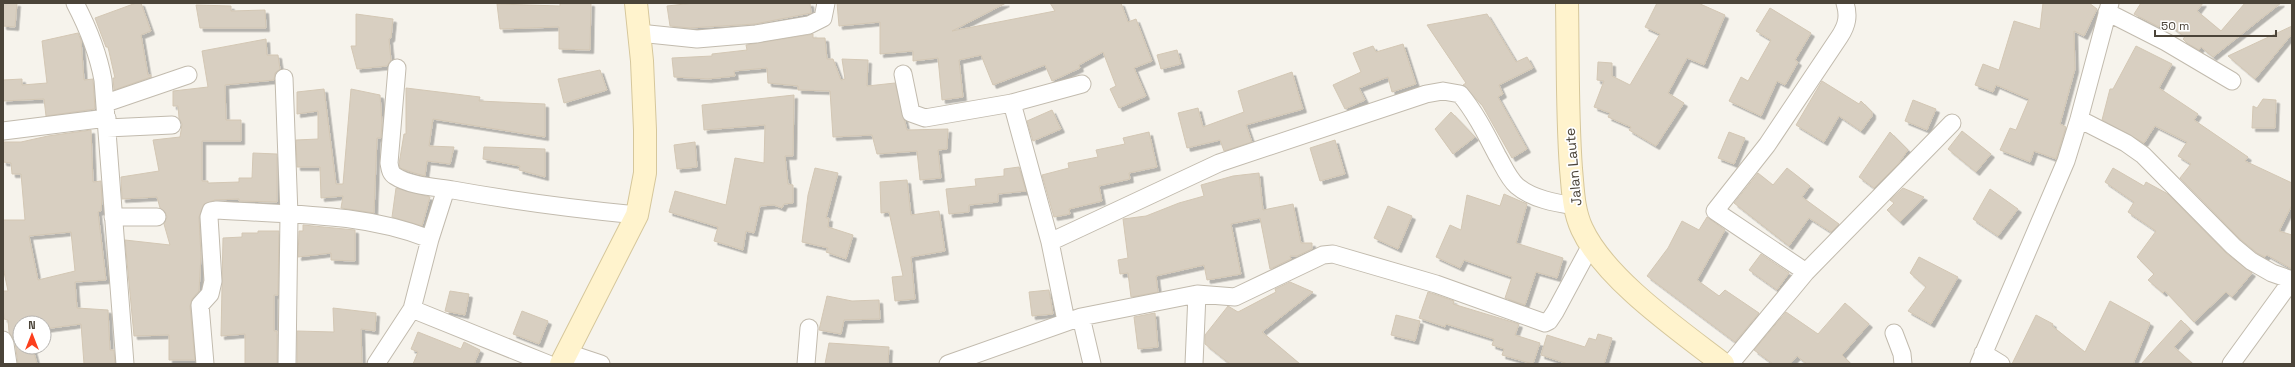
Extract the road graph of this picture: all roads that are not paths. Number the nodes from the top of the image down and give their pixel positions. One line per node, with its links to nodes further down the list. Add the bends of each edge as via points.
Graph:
1 (75, 3): 15 (street, via 99,57)
2 (636, 3): 7 (street)
3 (826, 3): 7 (street, via 823,18 814,23 756,34 697,39)
4 (1567, 3): 21 (street, Jalan Laute, via 1569,140)
5 (1845, 3): 29 (street, via 1848,12 1846,27 1767,145 1715,211)
6 (2108, 8): 12 (street); 16 (street)
7 (639, 33): 23 (street, via 645,173)
8 (397, 68): 20 (street, via 389,163 391,172 413,182)
9 (903, 74): 14 (street, via 908,106 911,114 916,116 925,118)
10 (188, 75): 15 (street)
11 (284, 78): 22 (street)
12 (2232, 81)
13 (1082, 84): 14 (street)
14 (1012, 103): 27 (street)
15 (106, 117): 18 (street); 19 (street); 24 (street)
16 (2079, 119): 30 (street, via 2126,143 2143,155 2233,246 2251,261 2272,273); 38 (street, via 2066,161)
17 (1952, 123): 29 (street)
18 (172, 125)
19 (3, 131)
20 (446, 189): 23 (street, via 552,207); 26 (street)
21 (1575, 206): 27 (street, via 1556,203 1518,187 1508,175 1479,121 1460,94 1443,90 1219,164); 28 (street, Jalan Laute)
22 (289, 214): 26 (street, via 369,220 395,226); 41 (street, via 211,211 209,218 213,281 210,294 200,305); 42 (street)
23 (637, 215): 37 (street)
24 (113, 217): 25 (street); 40 (street)
25 (157, 217)
26 (430, 239): 32 (street)
27 (1050, 242): 33 (street)
28 (1591, 245): 31 (street, via 1555,312 1549,321 1545,322 1436,284 1333,254 1323,255 1235,297); 50 (street, Jalan Laute, via 1629,288)
29 (1806, 272): 51 (street)
30 (2292, 280): 54 (street)
31 (1197, 294): 33 (street); 49 (street)
32 (412, 309): 43 (street); 44 (street)
33 (1074, 319): 47 (street); 48 (street)
34 (809, 328): 46 (street)
35 (1894, 333): 52 (street)
36 (3, 340): 39 (street)
37 (564, 358): 45 (street)
38 (1981, 359): 53 (street)
39 (8, 364)
40 (124, 364)
41 (205, 364)
42 (287, 364)
43 (376, 364)
44 (548, 364)
45 (601, 364)
46 (806, 364)
47 (948, 364)
48 (1092, 364)
49 (1194, 364)
50 (1723, 364)
51 (1730, 364)
52 (1903, 364)
53 (2001, 364)
54 (2231, 364)

